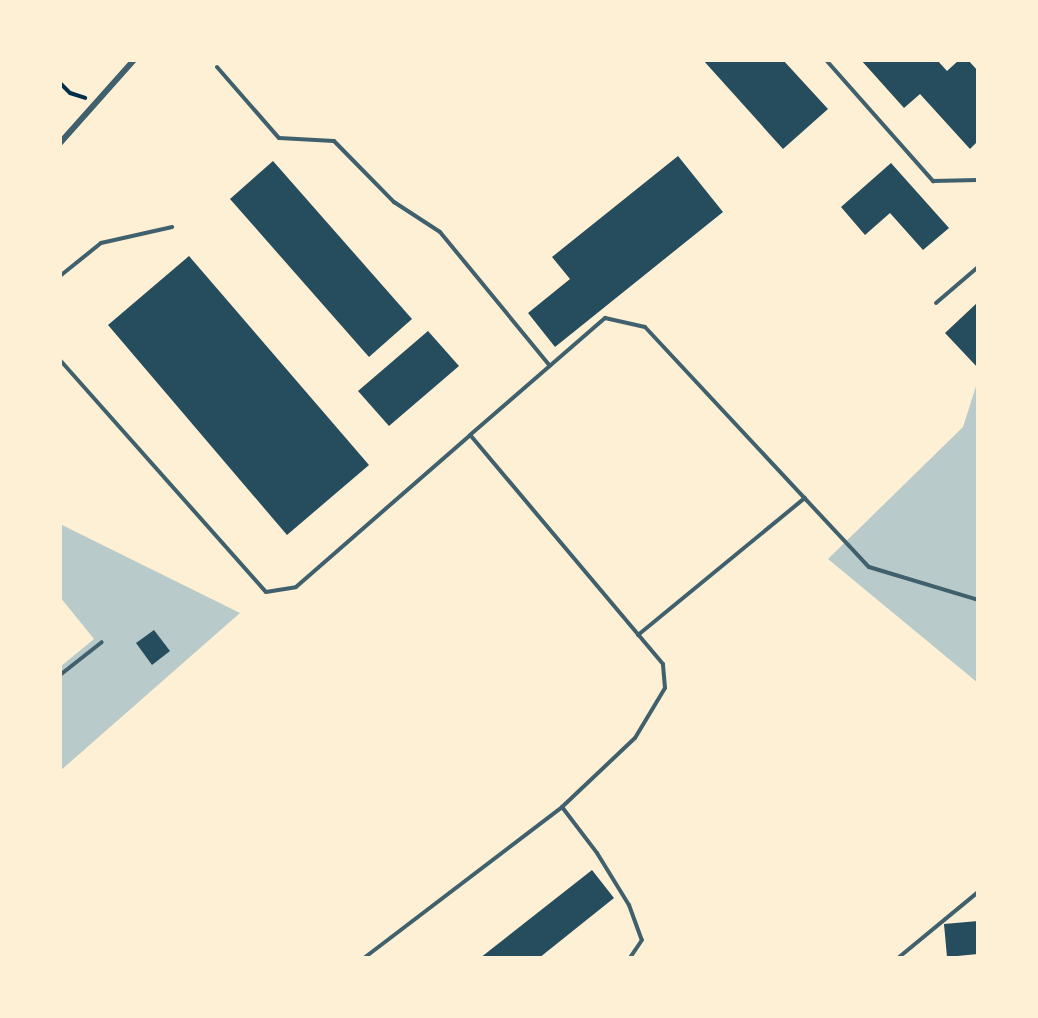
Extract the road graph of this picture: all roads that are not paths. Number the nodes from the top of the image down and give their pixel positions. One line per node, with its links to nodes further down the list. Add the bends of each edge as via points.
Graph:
1 (134, 60): 4 (street)
2 (826, 60): 5 (lane, via 933,181)
3 (216, 67): 11 (lane, via 279,138 334,141 394,202 440,232)
4 (60, 143)
5 (978, 180)
6 (172, 228): 8 (lane, via 101,243)
7 (978, 267): 9 (lane)
8 (60, 276)
9 (936, 303)
10 (60, 360): 12 (lane, via 266,592 296,587)
11 (550, 366): 12 (lane); 13 (lane, via 605,318 645,327)
12 (470, 435): 15 (lane)
13 (805, 498): 14 (lane, via 869,567); 15 (lane)
14 (978, 600)
15 (638, 635): 18 (lane, via 663,664 665,688 635,738)
16 (102, 642): 17 (lane)
17 (60, 675)
18 (562, 807): 20 (lane); 21 (lane, via 629,905 642,940)
19 (978, 892): 22 (lane)
20 (364, 958)
21 (630, 958)
22 (898, 958)

